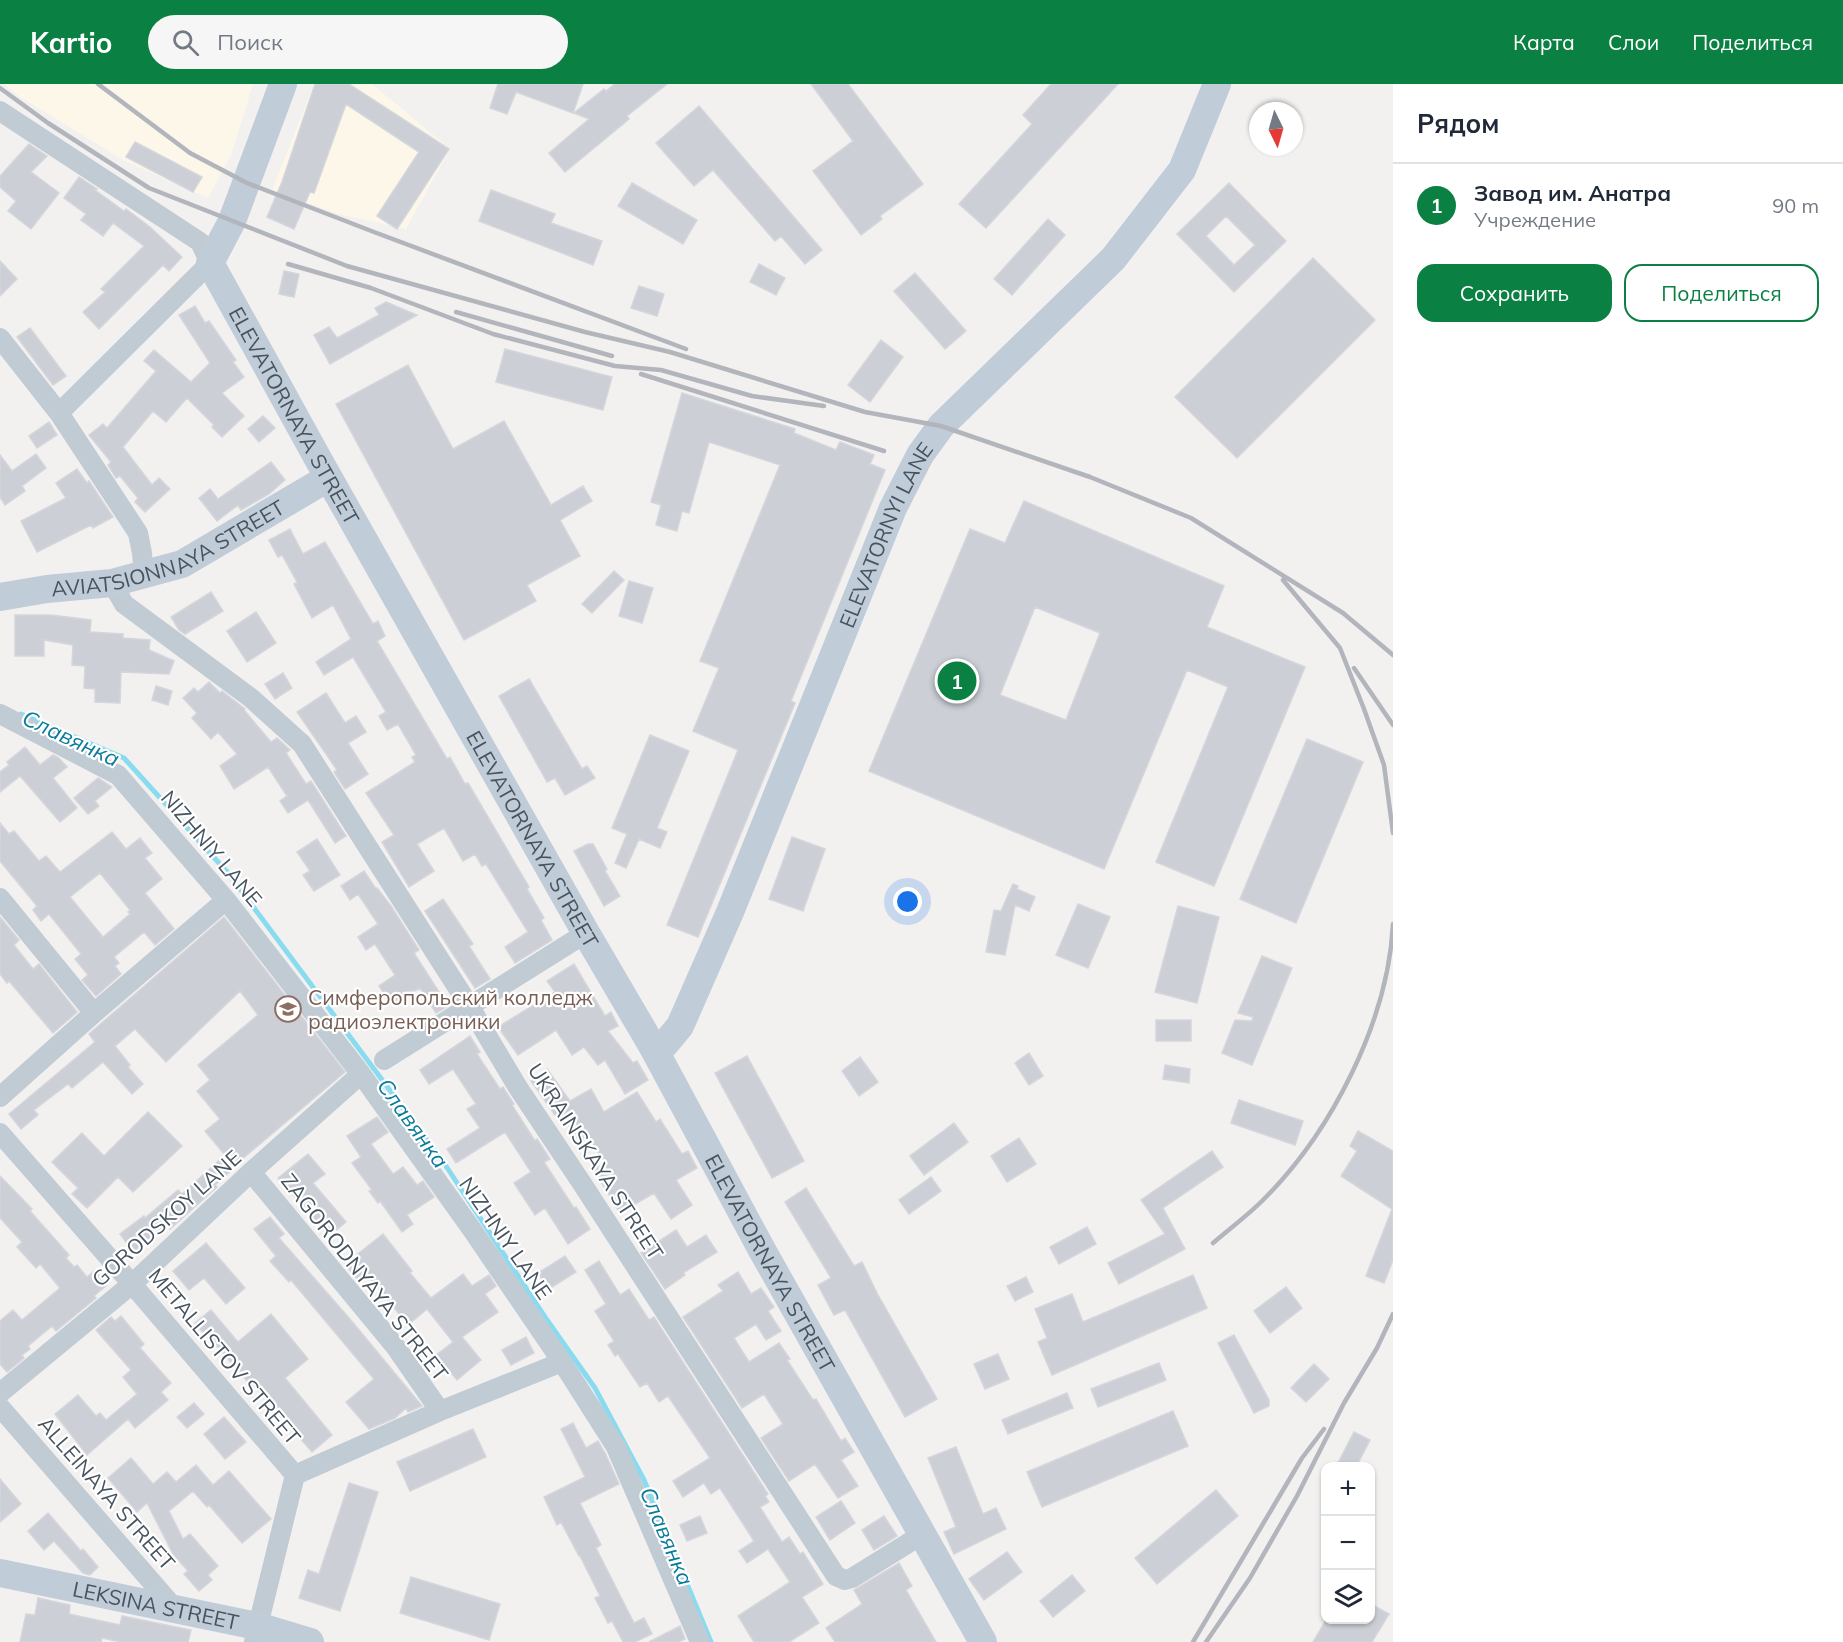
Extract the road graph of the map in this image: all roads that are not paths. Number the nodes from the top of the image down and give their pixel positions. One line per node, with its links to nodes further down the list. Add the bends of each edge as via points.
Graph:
1 (283, 84): 4 (main road, via 232,221)
2 (1217, 84): 17 (main road, ELEVATORNYI LANE, via 1182,170 1113,259 941,426 921,455 893,508 680,1026 665,1044)
3 (0, 111): 4 (street, ELEVATORNAYA STREET, via 200,242)
4 (210, 263): 6 (street); 7 (main road, ELEVATORNAYA STREET)
5 (0, 338): 6 (street)
6 (59, 412): 8 (street, via 138,533)
7 (328, 478): 8 (main road, AVIATSIONNAYA STREET, via 182,564); 14 (main road, ELEVATORNAYA STREET)
8 (144, 576): 9 (main road, AVIATSIONNAYA STREET)
9 (112, 583): 10 (main road, AVIATSIONNAYA STREET); 15 (street, UKRAINSKAYA STREET, via 124,604 251,698 302,744)
10 (0, 597)
11 (0, 714): 13 (street, NIZHNIY LANE, via 118,775)
12 (0, 898): 16 (street)
13 (226, 900): 16 (street); 19 (street, NIZHNIY LANE)
14 (586, 933): 15 (street); 17 (main road, ELEVATORNAYA STREET)
15 (470, 1007): 18 (street); 29 (street, UKRAINSKAYA STREET, via 517,1086 836,1576 852,1578)
16 (94, 1013): 20 (street)
17 (654, 1049): 29 (main road, ELEVATORNAYA STREET, via 762,1250)
18 (384, 1060)
19 (361, 1074): 22 (street, GORODSKOY LANE); 24 (street, NIZHNIY LANE)
20 (0, 1097)
21 (0, 1133): 23 (street, METALLISTOV STREET)
22 (251, 1172): 23 (street, GORODSKOY LANE); 27 (street, ZAGORODNYAYA STREET, via 395,1346)
23 (132, 1284): 25 (street, GORODSKOY LANE); 28 (street, METALLISTOV STREET)
24 (562, 1362): 27 (street); 34 (street, NIZHNIY LANE, via 616,1447)
25 (0, 1393)
26 (0, 1407): 31 (street, ALLEINAYA STREET)
27 (440, 1411): 28 (street)
28 (295, 1475): 32 (street)
29 (923, 1534): 35 (main road, ELEVATORNAYA STREET)
30 (0, 1573): 31 (main road, LEKSINA STREET)
31 (177, 1611): 32 (main road, LEKSINA STREET)
32 (255, 1634): 33 (main road, LEKSINA STREET)
33 (310, 1642)
34 (700, 1642)
35 (983, 1642)

